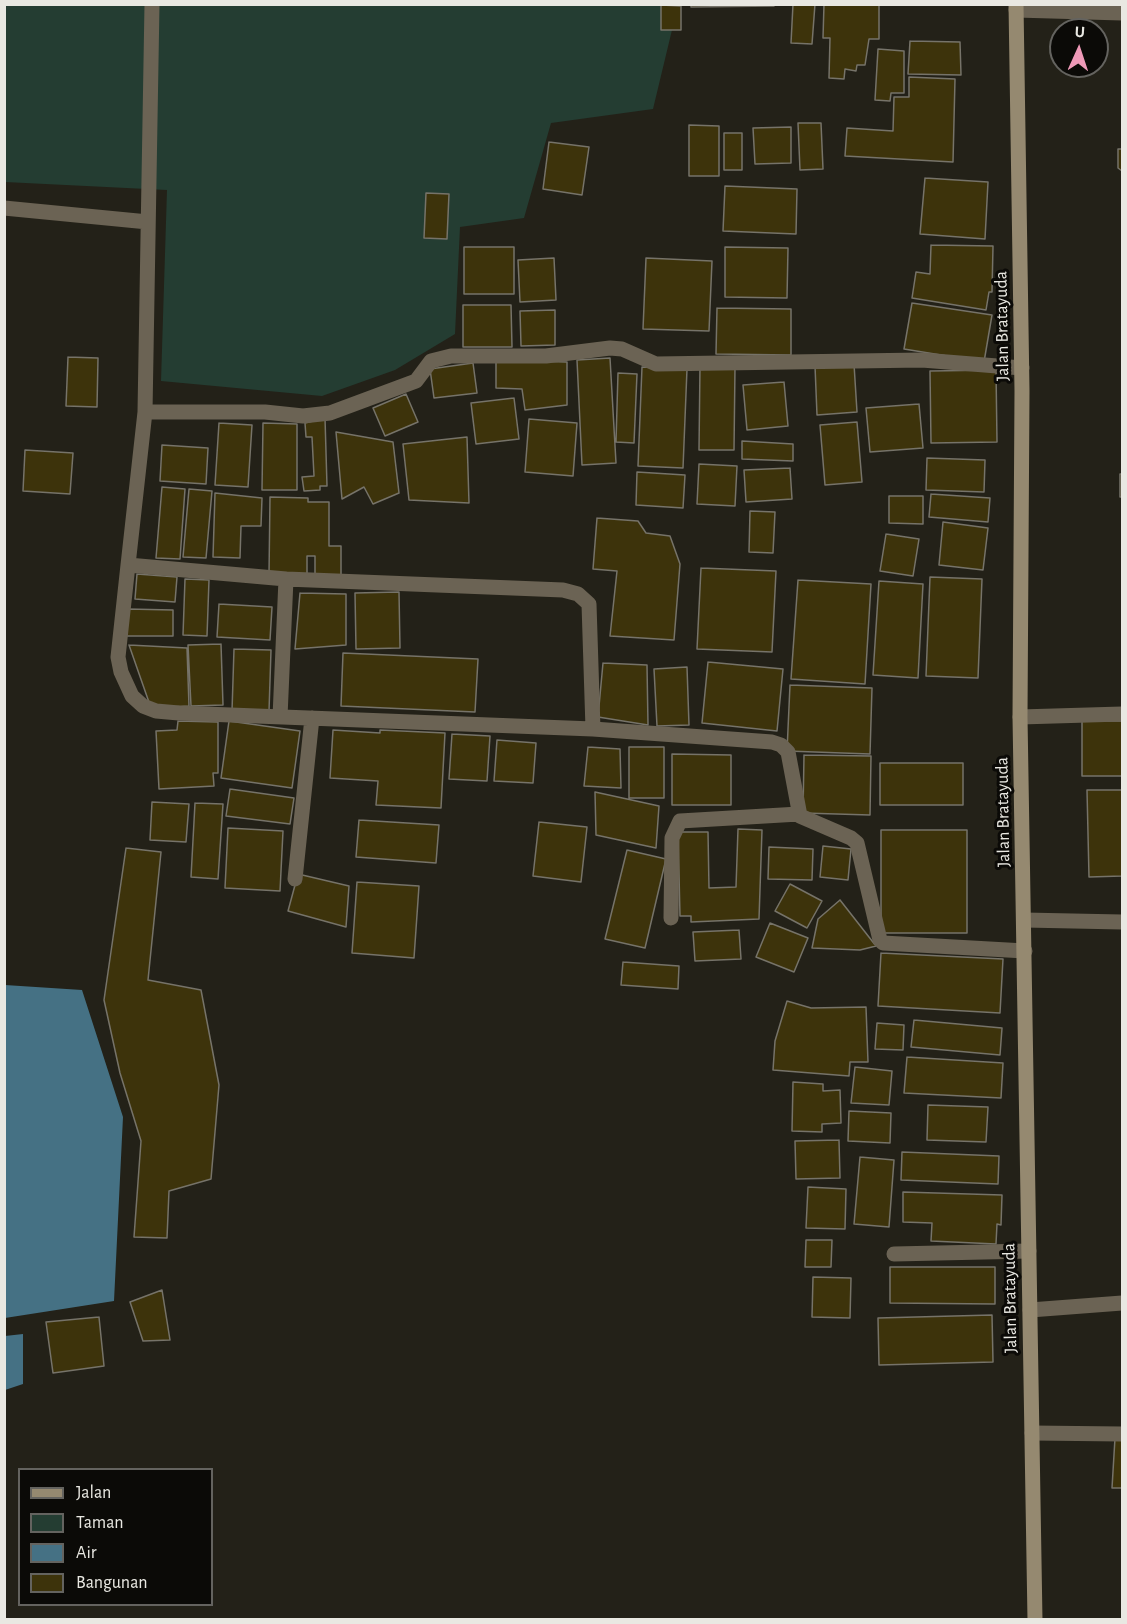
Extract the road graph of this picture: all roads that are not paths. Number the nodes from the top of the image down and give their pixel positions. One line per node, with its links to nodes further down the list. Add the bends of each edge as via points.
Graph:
1 (152, 4): 5 (street)
2 (1016, 7): 3 (street); 6 (street, Jalan Bratayuda)
3 (1122, 14)
4 (4, 208): 5 (street)
5 (148, 222): 7 (street)
6 (1022, 368): 7 (street, via 922,360 656,364 610,348 546,356 451,356 431,361 416,381 330,413 303,416 265,412); 12 (street, Jalan Bratayuda)
7 (145, 412): 8 (street)
8 (128, 564): 9 (street); 11 (street, via 118,657 132,696 156,711)
9 (286, 579): 11 (street); 14 (street, via 563,590 579,594 589,604)
10 (1122, 714): 12 (street)
11 (280, 717): 13 (street)
12 (1020, 717): 18 (street, Jalan Bratayuda)
13 (312, 718): 14 (street); 16 (street)
14 (593, 729): 15 (street, via 781,745 788,752)
15 (799, 814): 17 (street, via 680,821 672,838); 20 (street, via 857,843 883,943)
16 (295, 879)
17 (671, 918)
18 (1024, 920): 19 (street); 20 (street, Jalan Bratayuda)
19 (1122, 922)
20 (1025, 951): 21 (street, Jalan Bratayuda)
21 (1029, 1251): 22 (street); 24 (street, Jalan Bratayuda)
22 (894, 1254)
23 (1122, 1304): 24 (street)
24 (1030, 1310): 25 (street, Jalan Bratayuda)
25 (1032, 1433): 26 (street); 27 (street, Jalan Bratayuda)
26 (1122, 1434)
27 (1035, 1620)

